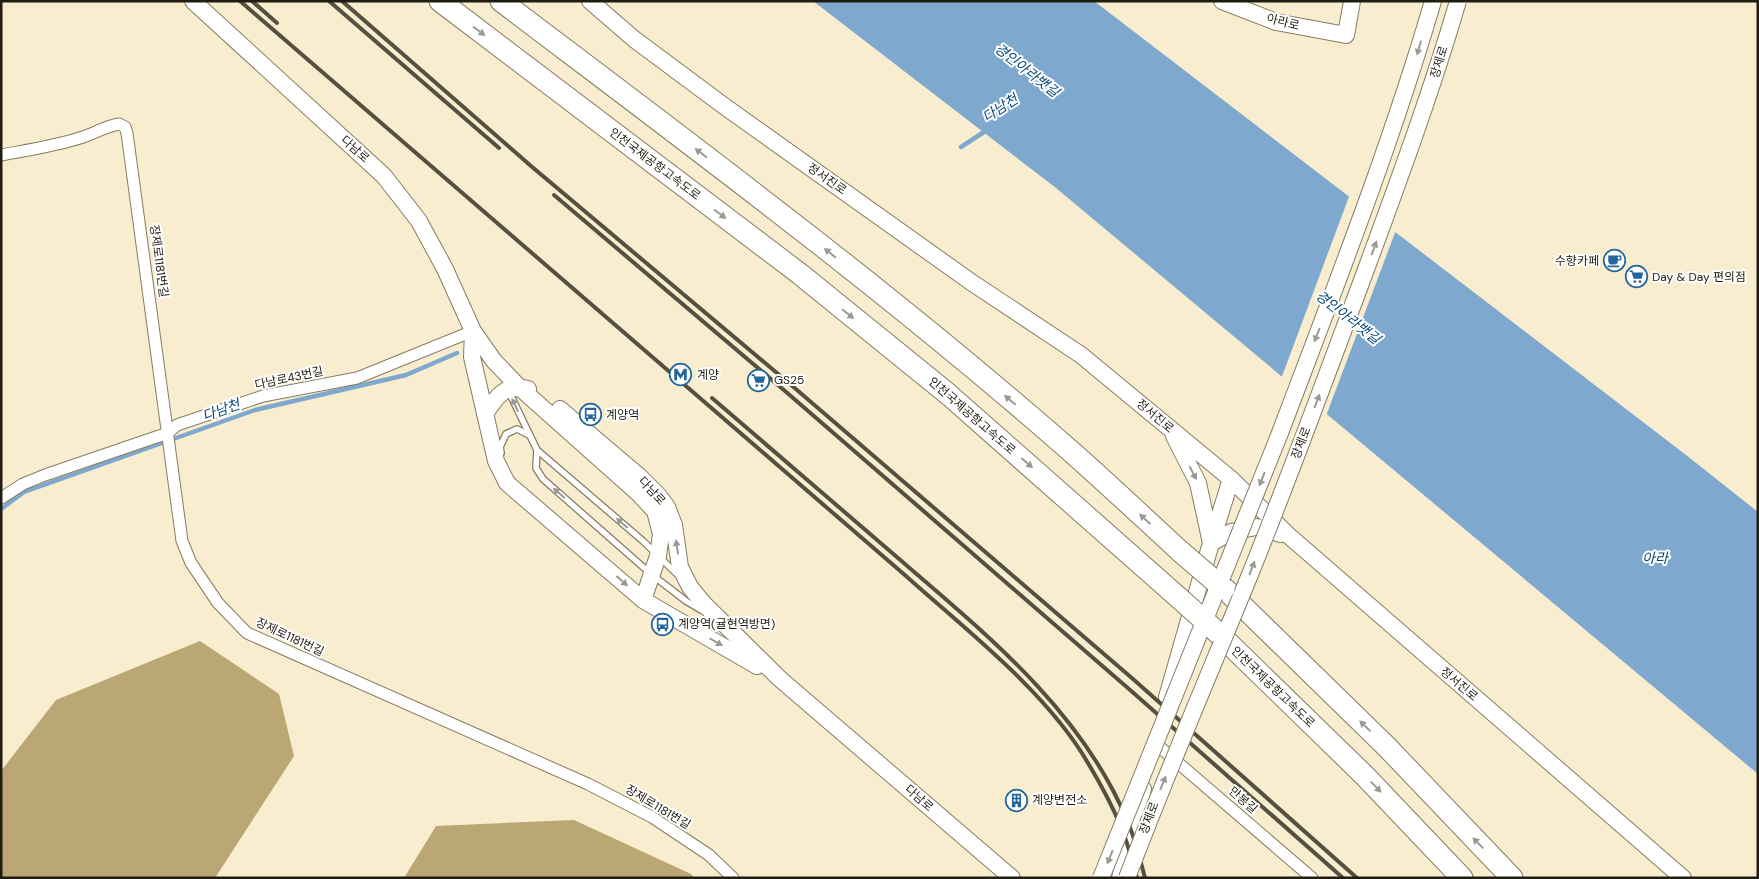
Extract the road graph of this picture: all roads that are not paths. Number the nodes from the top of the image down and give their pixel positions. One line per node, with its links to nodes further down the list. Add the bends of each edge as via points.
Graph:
1 (193, 1): 10 (street, 다남로, via 384,176 419,221)
2 (440, 1): 36 (highway, 인천국제공항고속도로, one-way to 36, bridge, via 800,274 941,388 1216,631 1365,776)
3 (501, 1): 37 (highway, one-way to 3, bridge, via 1387,747 1224,589 1074,454 793,223)
4 (590, 1): 15 (street, 정서진로, via 634,39 724,106 971,282 1081,355)
5 (1222, 1): 6 (street, 아라로, via 1276,22 1346,35)
6 (1352, 1)
7 (1433, 1): 34 (street, 장제로, one-way to 34, bridge, via 1383,158 1280,433)
8 (1458, 1): 31 (street, 장제로, one-way to 8, bridge, via 1159,793 1250,575 1395,190)
9 (1, 155): 17 (street, 장제로1181번길, via 66,142 120,124 125,127)
10 (473, 332): 11 (street, 다남로); 14 (street, 다남로, via 472,358); 17 (street, 다남로43번길, via 357,378 263,396 177,424)
11 (494, 361): 12 (street, 다남로); 13 (street, 다남로)
12 (513, 388): 13 (street); 14 (street, via 496,397); 16 (lane, one-way to 12); 24 (street, 다남로, via 655,511 661,534)
13 (542, 394): 26 (street, 다남로, one-way to 13, via 680,566 674,525 661,499 639,476)
14 (485, 414): 20 (street, 다남로, via 496,461)
15 (1171, 430): 19 (street, 정서진로); 23 (street, one-way to 23, via 1198,483)
16 (529, 435): 18 (lane); 20 (lane, via 517,429 506,434 500,447)
17 (169, 438): 21 (street, 다남로43번길, via 45,475); 32 (street, 장제로1181번길, via 182,541 191,563 218,603 248,633 588,784 652,817 709,855)
18 (537, 450): 24 (lane, one-way to 18); 25 (lane, one-way to 18, via 543,479 536,468)
19 (1231, 479): 22 (street, 정서진로); 23 (street, 장제로)
20 (507, 483): 27 (street, 다남로, one-way to 27)
21 (1, 498)
22 (1288, 535): 23 (street, via 1256,527 1232,532); 38 (street, 정서진로)
23 (1211, 543): 30 (street, 장제로)
24 (658, 556): 25 (street, 다남로); 26 (lane)
25 (651, 574): 27 (street, 다남로); 28 (lane, via 686,601)
26 (690, 587): 28 (street, 다남로)
27 (643, 600): 29 (street, 다남로, one-way to 29)
28 (720, 621): 29 (street, 다남로)
29 (780, 679): 33 (street, 다남로)
30 (1155, 743): 31 (street, 장제로); 35 (street, 만봉길)
31 (1121, 874)
32 (733, 878)
33 (1012, 878)
34 (1101, 878)
35 (1312, 878)
36 (1462, 878)
37 (1512, 878)
38 (1684, 878)

